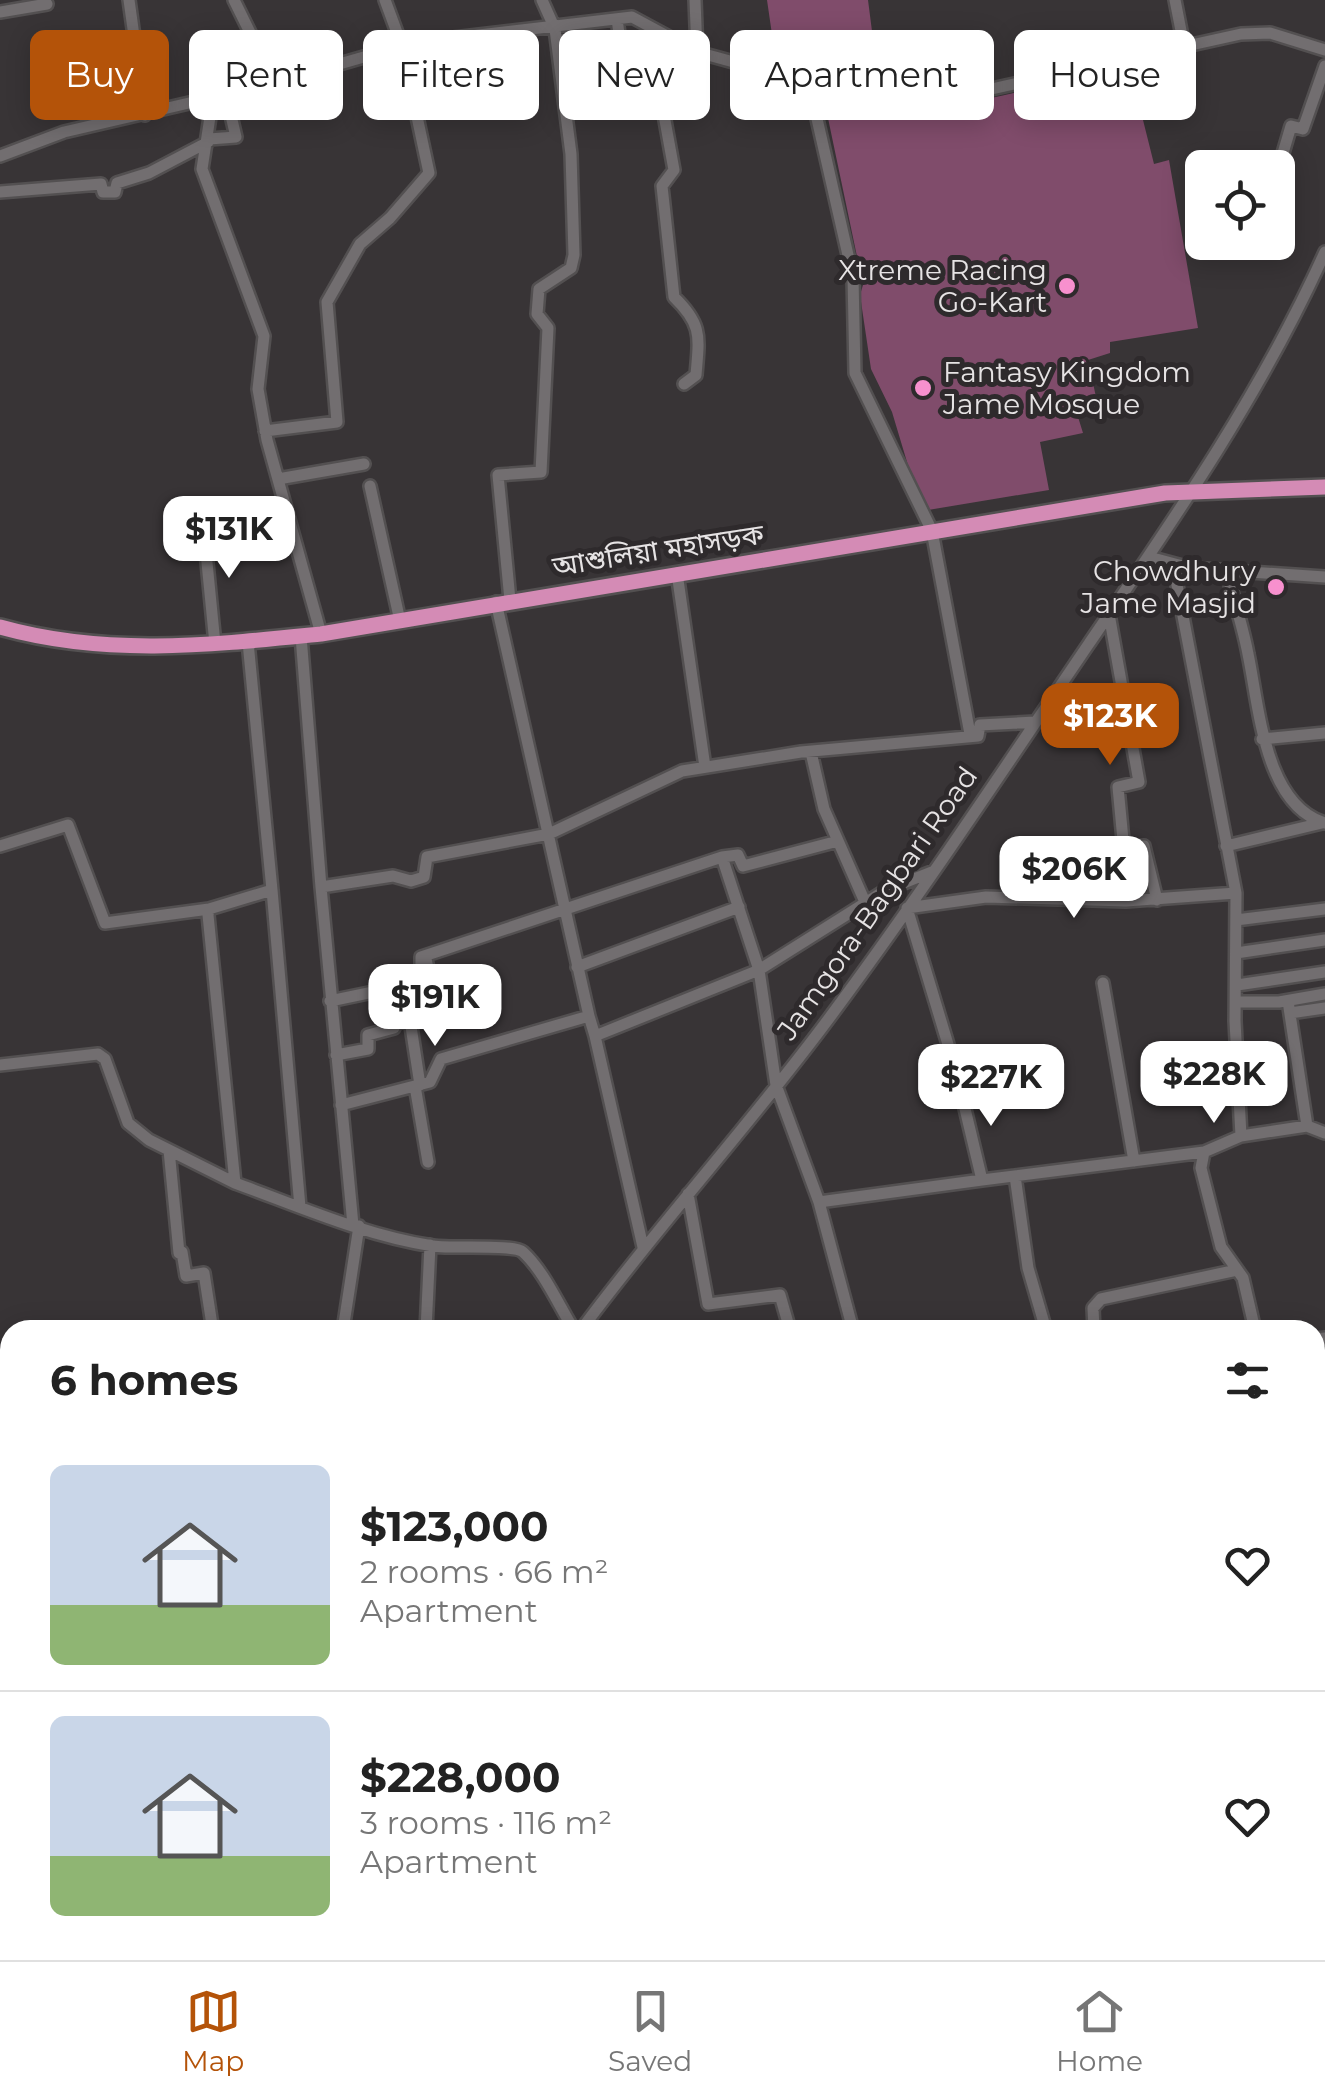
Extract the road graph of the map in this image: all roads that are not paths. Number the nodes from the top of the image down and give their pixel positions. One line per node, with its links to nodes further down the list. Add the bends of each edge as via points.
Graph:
1 (128, 0): 11 (street)
2 (234, 0): 12 (street)
3 (385, 0): 13 (street)
4 (542, 0): 10 (street)
5 (695, 0): 15 (street)
6 (1176, 0): 16 (street)
7 (51, 1): 8 (street)
8 (0, 12)
9 (618, 19): 10 (street); 14 (street, via 632,17); 31 (street, via 626,86 662,104 672,149 674,170 662,186 674,296 694,315 699,341 696,375)
10 (555, 29): 17 (street); 45 (street, via 574,254 571,268 538,289 537,314 548,328 541,472 498,475)
11 (132, 30)
12 (249, 30)
13 (396, 30)
14 (656, 30)
15 (696, 30)
16 (1181, 30)
17 (539, 31)
18 (1196, 44): 19 (street, via 1270,32)
19 (1325, 50)
20 (1325, 66): 27 (street, via 1303,128 1291,126)
21 (118, 120): 28 (street)
22 (210, 120): 26 (street)
23 (232, 120): 26 (street, via 236,137)
24 (417, 120): 32 (street, via 428,173 360,244 326,302 337,422)
25 (817, 120): 39 (street, via 852,278 855,373)
26 (209, 140): 29 (street, via 149,173 117,182 115,192 104,192 102,184); 32 (street, via 202,169 264,336 258,389)
27 (1284, 150)
28 (0, 156)
29 (0, 192)
30 (1325, 252): 37 (street, Jamgora-Bagbari Road, via 1293,323)
31 (684, 384)
32 (265, 432): 34 (street)
33 (364, 464): 34 (street)
34 (278, 479): 49 (street)
35 (370, 486): 47 (street)
36 (1325, 487): 37 (highway, আশুলিয়া মহাসড়ক)
37 (1194, 491): 39 (highway, আশুলিয়া মহাসড়ক); 40 (street, Jamgora-Bagbari Road)
38 (203, 522): 52 (street)
39 (932, 531): 42 (highway, আশুলিয়া মহাসড়ক); 55 (street)
40 (1149, 557): 41 (street); 46 (street, Jamgora-Bagbari Road)
41 (1173, 564): 43 (street); 63 (street)
42 (677, 572): 45 (highway, আশুলিয়া মহাসড়ক); 58 (street)
43 (1226, 572): 44 (street); 56 (street)
44 (1325, 577)
45 (503, 601): 47 (highway, আশুলিয়া মহাসড়ক); 60 (street)
46 (1109, 614): 53 (street, Jamgora-Bagbari Road); 69 (street, via 1139,782 1118,787 1123,840 1130,848 1144,846)
47 (400, 621): 49 (highway, আশুলিয়া মহাসড়ক)
48 (0, 627): 52 (highway, আশুলিয়া মহাসড়ক, via 146,649)
49 (321, 634): 50 (highway, আশুলিয়া মহাসড়ক)
50 (301, 636): 51 (highway, আশুলিয়া মহাসড়ক); 66 (street)
51 (248, 642): 52 (highway, আশুলিয়া মহাসড়ক); 67 (street)
52 (215, 644)
53 (1035, 722): 55 (street, via 980,725 978,736); 65 (street, Jamgora-Bagbari Road)
54 (1325, 733): 56 (street)
55 (970, 734): 57 (street)
56 (1262, 739): 59 (street, via 1299,809)
57 (810, 752): 58 (street); 61 (street)
58 (705, 767): 60 (street, via 682,771)
59 (1324, 823): 63 (street)
60 (549, 834): 66 (street, via 427,858 424,877 411,881 393,876); 75 (street)
61 (838, 840): 64 (street, via 743,866 738,855); 70 (street)
62 (0, 846): 74 (street, via 68,825 105,923)
63 (1226, 846): 68 (street)
64 (722, 857): 71 (street); 75 (street)
65 (934, 871): 70 (street); 72 (street, Jamgora-Bagbari Road)
66 (322, 887): 86 (street)
67 (272, 890): 74 (street); 110 (street)
68 (1236, 893): 69 (street); 76 (street)
69 (1156, 900): 72 (street, via 986,897)
70 (865, 902): 81 (street)
71 (738, 908): 80 (street); 81 (street)
72 (907, 908): 95 (street, Jamgora-Bagbari Road); 106 (street)
73 (1325, 909): 76 (street)
74 (209, 910): 107 (street)
75 (566, 912): 79 (street); 80 (street)
76 (1236, 920): 78 (street)
77 (1325, 940): 78 (street)
78 (1236, 953): 84 (street)
79 (426, 956): 86 (street, via 420,977 402,986); 91 (street, via 438,1016)
80 (578, 967): 90 (street)
81 (760, 970): 92 (street); 95 (street)
82 (1325, 972): 84 (street)
83 (1103, 983): 103 (street)
84 (1237, 984): 87 (street)
85 (1325, 994): 88 (street)
86 (330, 1001): 93 (street)
87 (1237, 1002): 88 (street); 100 (street)
88 (1289, 1007): 89 (street); 98 (street)
89 (1325, 1008)
90 (589, 1016): 92 (street); 96 (street, via 441,1060 430,1082)
91 (410, 1020): 93 (street, via 368,1035 368,1049); 96 (street)
92 (595, 1036): 113 (street)
93 (336, 1055): 97 (street)
94 (0, 1065): 101 (street, via 98,1054 128,1124)
95 (776, 1085): 108 (street, Jamgora-Bagbari Road); 109 (street)
96 (418, 1086): 97 (street); 104 (street)
97 (341, 1106): 111 (street)
98 (1307, 1126): 99 (street); 100 (street)
99 (1325, 1133)
100 (1242, 1136): 102 (street)
101 (169, 1150): 107 (street); 115 (street, via 179,1252 186,1276 204,1273)
102 (1204, 1152): 103 (street); 114 (street, via 1201,1168 1221,1247)
103 (1134, 1161): 105 (street)
104 (428, 1162)
105 (1015, 1176): 106 (street); 122 (street)
106 (982, 1180): 109 (street)
107 (235, 1182): 110 (street)
108 (688, 1194): 113 (street, Jamgora-Bagbari Road); 120 (street, via 708,1304 780,1295)
109 (819, 1202): 121 (street)
110 (300, 1207): 111 (street)
111 (356, 1225): 112 (street); 116 (street)
112 (430, 1245): 117 (street); 118 (street, via 479,1250 507,1244 522,1251)
113 (643, 1247): 119 (street, Jamgora-Bagbari Road)
114 (1237, 1270): 123 (street, via 1101,1300); 124 (street)
115 (211, 1320)
116 (344, 1320)
117 (426, 1320)
118 (570, 1320)
119 (585, 1320)
120 (787, 1320)
121 (851, 1320)
122 (1043, 1320)
123 (1094, 1320)
124 (1252, 1320)

